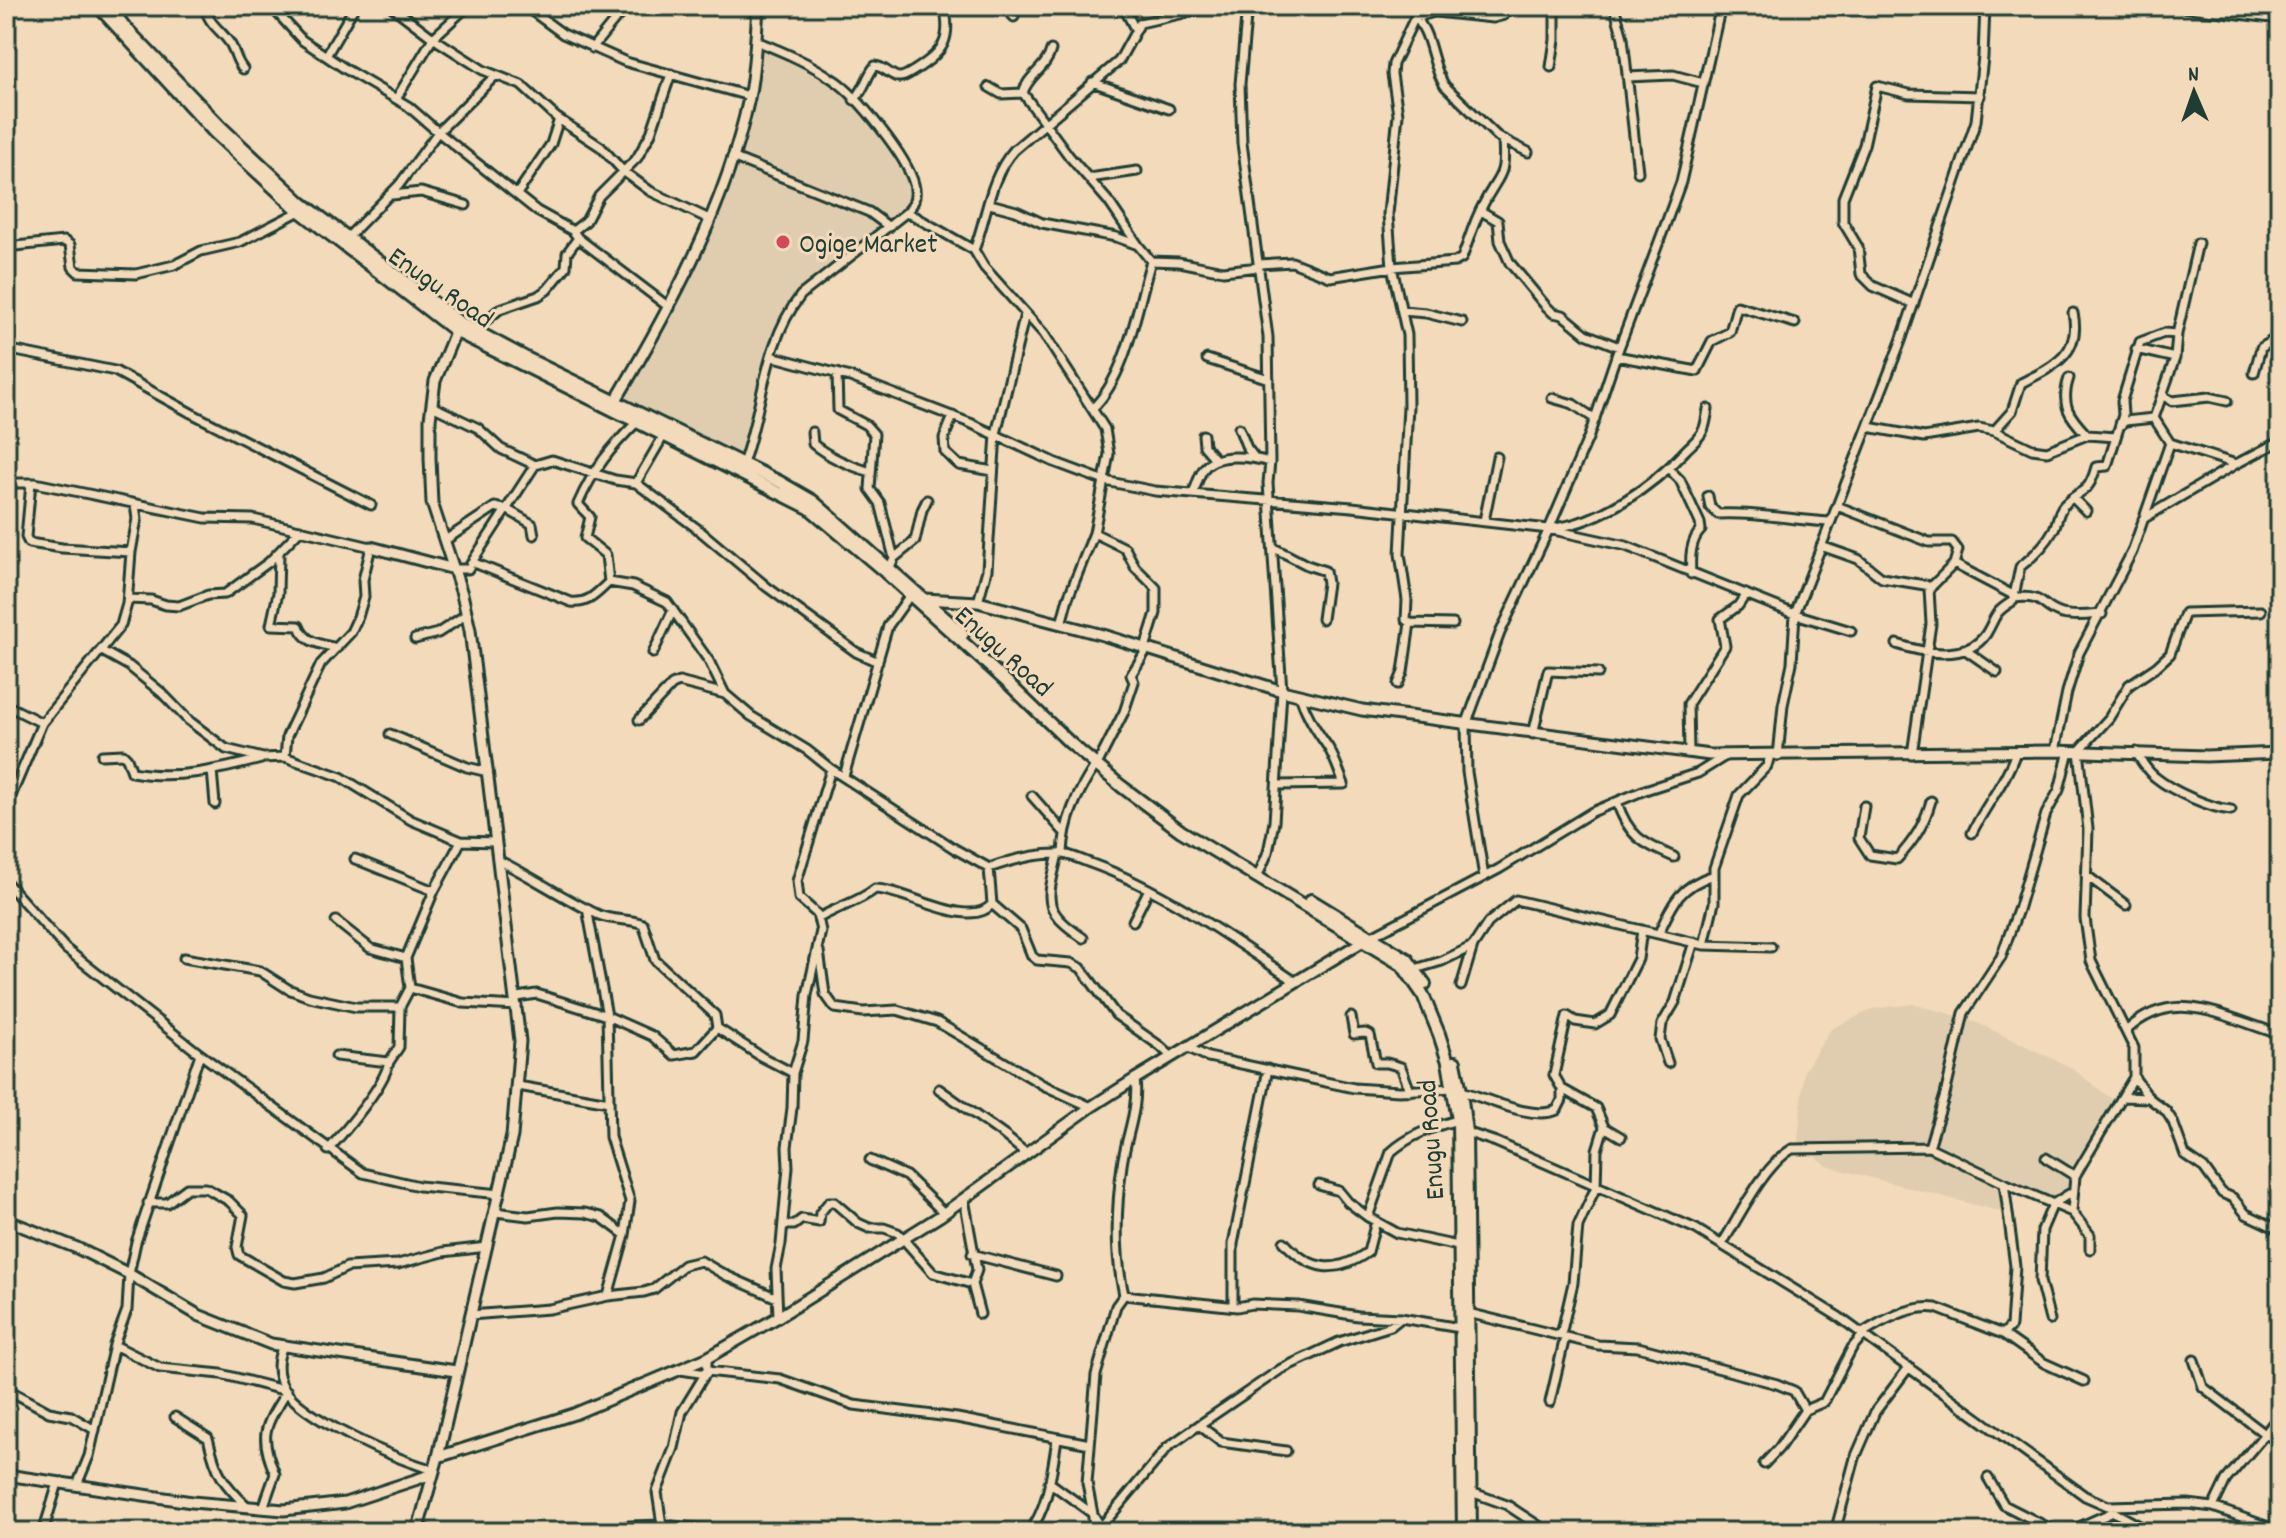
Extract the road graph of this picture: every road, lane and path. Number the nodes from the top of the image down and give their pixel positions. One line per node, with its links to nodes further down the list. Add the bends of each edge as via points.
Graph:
1 (98, 6): 59 (main road, Enugu Road, via 215,133)
2 (205, 6): 32 (street, via 209,22 230,43)
3 (271, 6): 30 (street, via 302,40)
4 (355, 6): 30 (street)
5 (391, 6): 26 (street)
6 (468, 6): 26 (street)
7 (525, 6): 28 (street)
8 (637, 6): 28 (street, via 618,16)
9 (758, 6): 27 (street)
10 (944, 6): 43 (street, via 948,33 934,56 903,77 875,66)
11 (1004, 6): 23 (street)
12 (1123, 6): 25 (street)
13 (1216, 6): 25 (street, via 1151,19)
14 (1247, 6): 71 (street, via 1240,84 1242,143)
15 (1507, 6): 22 (street, via 1504,15 1493,18)
16 (1555, 6): 31 (street)
17 (1614, 6): 35 (street, via 1621,22)
18 (1721, 6): 37 (street)
19 (1985, 6): 41 (street)
20 (2173, 6): 24 (street)
21 (113, 8): 65 (main road, via 221,127 302,203)
22 (1413, 9): 48 (street, via 1437,75); 72 (street, via 1392,74 1398,114 1388,214)
23 (1014, 17)
24 (2280, 19)
25 (1135, 29): 36 (street, via 1119,61)
26 (433, 38): 34 (street); 42 (street)
27 (756, 41): 40 (street); 43 (street, via 812,66)
28 (592, 48): 33 (street)
29 (1051, 50): 39 (street)
30 (326, 56): 42 (street)
31 (1551, 67)
32 (243, 69)
33 (671, 74): 40 (street); 51 (street, via 651,133)
34 (495, 76): 45 (street, via 521,85); 47 (street)
35 (1627, 77): 37 (street, via 1673,75); 53 (street)
36 (1092, 82): 44 (street); 46 (street)
37 (1703, 83): 84 (street, via 1681,182)
38 (989, 87): 39 (street, via 1001,94)
39 (1023, 93): 46 (street)
40 (749, 96): 50 (street)
41 (1980, 96): 73 (street); 73 (street, via 1909,94 1877,86 1864,145 1843,198 1843,222 1858,247 1861,274 1873,286)
42 (396, 99): 47 (street)
43 (854, 100): 61 (street, via 909,172 915,193)
44 (1169, 109)
45 (559, 119): 51 (street, via 601,147); 55 (street, via 551,144)
46 (1045, 123): 54 (street); 57 (street, via 1004,161)
47 (438, 132): 55 (street); 56 (street)
48 (1503, 141): 49 (street); 60 (street, via 1501,176)
49 (1528, 152)
50 (732, 157): 62 (street); 63 (street, via 869,212)
51 (623, 171): 62 (street, via 650,191); 64 (street, via 599,196)
52 (1137, 171): 54 (street)
53 (1638, 172)
54 (1089, 178): 67 (street)
55 (517, 194): 64 (street)
56 (390, 195): 58 (street, via 421,192); 65 (street)
57 (990, 204): 67 (street, via 1042,223); 69 (street)
58 (466, 205)
59 (300, 211): 68 (street, via 240,242 136,274 78,272 64,241); 80 (main road, Enugu Road)
60 (1481, 211): 72 (street, via 1462,258); 84 (street, via 1498,221 1510,263 1553,313)
61 (907, 212): 63 (street); 69 (street)
62 (709, 219): 74 (street)
63 (889, 227): 87 (street, via 801,295)
64 (576, 234): 74 (street); 81 (street, via 566,267 547,290 500,309)
65 (348, 237): 80 (main road)
66 (2198, 243): 82 (street)
67 (1138, 245): 70 (street)
68 (6, 247)
69 (974, 250): 77 (street)
70 (1151, 261): 71 (street, via 1223,271); 101 (street, via 1120,367)
71 (1259, 266): 72 (street, via 1292,262 1330,277); 94 (street)
72 (1392, 267): 75 (street)
73 (1914, 304): 108 (street)
74 (670, 308): 99 (street)
75 (1402, 311): 78 (street); 147 (street, via 1408,406)
76 (2073, 313): 110 (street, via 2077,330 2071,348 2021,383 2012,411)
77 (1025, 314): 101 (street, via 1044,334); 112 (street)
78 (1462, 322)
79 (1795, 323): 88 (street, via 1737,306 1730,332 1712,341 1697,371)
80 (457, 326): 81 (main road); 100 (street, via 435,381); 107 (main road, Enugu Road)
81 (474, 330): 99 (main road)
82 (2177, 334): 86 (street, via 2142,341); 89 (street)
83 (2280, 335): 92 (street, via 2261,348)
84 (1619, 347): 88 (street)
85 (6, 349): 142 (street, via 115,371)
86 (2136, 349): 89 (street); 97 (street)
87 (771, 356): 91 (street); 127 (street)
88 (1616, 356): 105 (street)
89 (2175, 358): 95 (street)
90 (1207, 359): 94 (street)
91 (837, 373): 103 (street); 130 (street, via 838,410 874,434)
92 (2254, 373)
93 (2069, 378): 116 (street, via 2064,392 2069,414)
94 (1269, 379): 124 (street)
95 (2162, 395): 98 (street, via 2172,401); 104 (street)
96 (1552, 398): 105 (street)
97 (2122, 401): 106 (street); 113 (street)
98 (2227, 401)
99 (615, 402): 127 (main road)
100 (432, 406): 126 (street); 156 (street, via 432,503)
101 (1092, 409): 132 (street, via 1109,442)
102 (1708, 409): 128 (street, via 1695,443)
103 (953, 416): 112 (street); 129 (street, via 944,438 945,452 959,465)
104 (2154, 418): 106 (street); 118 (street)
105 (1595, 419): 152 (street)
106 (2134, 421): 113 (street, via 2125,421)
107 (637, 422): 114 (main road, Enugu Road); 131 (street)
108 (1868, 427): 110 (street, via 1924,437 1979,428); 143 (street)
109 (1239, 428): 119 (street)
110 (1994, 431): 116 (street, via 2047,451)
111 (812, 432): 130 (street, via 820,450)
112 (996, 434): 129 (street); 132 (street)
113 (2117, 434): 116 (street); 138 (street, via 2107,466 2096,467 2089,489)
114 (664, 435): 127 (main road, Enugu Road); 135 (street)
115 (1203, 435): 123 (street, via 1204,446)
116 (2087, 435)
117 (2280, 441): 125 (street)
118 (2170, 443): 125 (street); 149 (street)
119 (1247, 448): 120 (street); 121 (street)
120 (1242, 457): 121 (street); 123 (street)
121 (1254, 457): 124 (street)
122 (1497, 457): 150 (street)
123 (1216, 460): 136 (street, via 1204,467)
124 (1270, 462): 140 (street)
125 (2236, 464): 149 (street)
126 (535, 465): 131 (street, via 552,460); 145 (street)
127 (741, 468): 163 (main road, via 813,501); 172 (main road, Enugu Road, via 809,508)
128 (1669, 469): 152 (street, via 1645,490 1568,526); 166 (street, via 1680,480 1700,523 1689,555)
129 (993, 471): 173 (street, via 987,570)
130 (871, 472): 163 (street, via 870,489 880,503)
131 (592, 473): 135 (street); 167 (street, via 578,504 590,517 585,538 606,555)
132 (1105, 481): 136 (street); 154 (street)
133 (6, 483): 134 (street)
134 (31, 483): 141 (street); 160 (street, via 29,543)
135 (636, 483): 192 (street, via 789,604)
136 (1193, 494): 140 (street)
137 (1708, 496): 151 (street, via 1718,514 1762,513)
138 (2073, 498): 146 (street); 170 (street, via 2060,511 2037,555 2020,567)
139 (927, 500): 163 (street, via 915,541)
140 (1271, 501): 147 (street); 159 (street)
141 (135, 505): 144 (street); 148 (street)
142 (371, 505)
143 (1837, 506): 151 (street); 164 (street, via 1929,542 1952,542 1958,550)
144 (149, 507): 148 (street); 153 (street)
145 (508, 510): 155 (street, via 532,524); 156 (street, via 491,509); 162 (street)
146 (2086, 511)
147 (1401, 512): 150 (street); 180 (street, via 1400,554)
148 (137, 519): 160 (street)
149 (2143, 519): 178 (street)
150 (1484, 521): 152 (street)
151 (1830, 522): 157 (street)
152 (1549, 529): 166 (street, via 1626,546); 202 (street, via 1500,633)
153 (300, 530): 158 (street); 161 (street)
154 (1094, 533): 181 (street); 187 (street, via 1125,548 1156,588 1156,613)
155 (534, 535)
156 (444, 541): 165 (street)
157 (1821, 546): 168 (street, via 1858,559 1882,578); 177 (street)
158 (371, 547): 165 (street); 186 (street, via 358,617)
159 (1274, 548): 179 (street, via 1325,571); 196 (street)
160 (131, 552): 171 (street)
161 (279, 553): 171 (street, via 225,594 179,606); 186 (street, via 271,625 299,626 308,640)
162 (472, 562): 165 (street, via 468,569); 167 (street, via 571,602 591,599)
163 (892, 563): 172 (main road)
164 (1954, 564): 168 (street); 170 (street)
165 (454, 569): 176 (street)
166 (1691, 574): 169 (street)
167 (609, 582): 174 (street, via 633,586)
168 (1931, 586): 191 (street)
169 (1746, 594): 177 (street); 209 (street, via 1720,619 1725,646 1688,704)
170 (2015, 597): 178 (street, via 2032,597 2062,614); 188 (street, via 1994,614 1982,638)
171 (128, 599): 189 (street, via 121,625)
172 (917, 599): 173 (street); 192 (street, via 888,626); 217 (main road, Enugu Road)
173 (978, 602): 181 (street)
174 (673, 610): 190 (street); 197 (street)
175 (2261, 611): 206 (street, via 2185,613 2170,654 2129,685 2109,718)
176 (467, 614): 184 (street, via 438,633); 220 (street)
177 (1795, 614): 183 (street); 214 (street, via 1792,663)
178 (2102, 614): 205 (street, via 2073,669)
179 (1322, 619)
180 (1410, 623): 182 (street); 195 (street)
181 (1061, 624): 187 (street)
182 (1453, 624)
183 (1851, 631)
184 (415, 639)
185 (1897, 644): 191 (street)
186 (337, 648): 215 (street, via 310,686 287,736)
187 (1146, 648): 196 (street); 217 (street, via 1131,675 1134,682 1124,712)
188 (1964, 649): 191 (street); 193 (street)
189 (102, 651): 201 (street); 216 (street, via 129,666 226,749)
190 (653, 653)
191 (1926, 653): 211 (street)
192 (878, 662): 221 (street)
193 (1997, 672)
194 (1598, 673): 204 (street, via 1548,671)
195 (1398, 684)
196 (1282, 691): 198 (street); 222 (street)
197 (725, 694): 200 (street, via 679,682); 218 (street)
198 (1300, 695): 202 (street); 222 (street, via 1344,784)
199 (6, 705): 201 (street)
200 (639, 720)
201 (42, 723): 228 (street)
202 (1466, 725): 204 (street); 242 (street, via 1467,772)
203 (390, 734): 220 (street)
204 (1533, 734): 209 (street)
205 (2055, 751): 206 (street); 207 (street)
206 (2074, 751): 208 (street); 241 (street, via 2088,829); 299 (street, via 2046,814 2001,957 1964,1013)
207 (2016, 752): 211 (street); 231 (street)
208 (2136, 752): 210 (street); 229 (street, via 2162,782 2208,806)
209 (1689, 753): 213 (street)
210 (2280, 753)
211 (1912, 754): 214 (street)
212 (102, 755): 219 (street, via 123,754 132,772 150,775)
213 (1727, 755): 214 (street); 225 (street, via 1698,773)
214 (1774, 756): 240 (street, via 1739,795)
215 (285, 757): 216 (street); 232 (street, via 341,777 411,820)
216 (263, 758): 219 (street)
217 (1097, 763): 230 (street); 239 (main road, via 1186,827); 255 (main road, Enugu Road, via 1181,831)
218 (831, 769): 221 (street); 249 (street, via 797,887 799,898)
219 (212, 770): 226 (street)
220 (488, 772): 233 (street)
221 (844, 776): 238 (street)
222 (1277, 785): 239 (street, via 1271,837)
223 (1032, 796): 230 (street)
224 (1931, 801): 227 (street, via 1912,844 1897,859 1870,855 1859,838)
225 (1617, 802): 235 (street, via 1628,829 1644,844); 242 (street)
226 (215, 804)
227 (1864, 806)
228 (6, 808)
229 (2231, 810)
230 (1063, 831): 234 (street)
231 (1972, 833)
232 (461, 841): 233 (street); 245 (street)
233 (496, 842): 237 (street)
234 (1060, 854): 238 (street); 244 (street); 254 (street, via 1050,904 1062,923)
235 (1674, 857)
236 (355, 859): 245 (street)
237 (498, 860): 248 (street); 269 (street)
238 (989, 868): 246 (street)
239 (1260, 871): 255 (main road)
240 (1714, 875): 253 (street, via 1687,887); 257 (street)
241 (2086, 875): 247 (street); 274 (street, via 2091,961)
242 (1484, 877): 255 (street)
243 (6, 882): 277 (street, via 66,949)
244 (1149, 889): 251 (street); 266 (street)
245 (434, 891): 261 (street)
246 (992, 904): 249 (street, via 984,912 968,913 875,889); 279 (street, via 1021,929 1032,956 1081,968 1116,1015)
247 (2126, 905)
248 (587, 908): 271 (street); 273 (street, via 643,924 652,956 715,1015)
249 (819, 918): 262 (street)
250 (336, 921): 261 (street, via 370,948)
251 (1133, 921)
252 (1642, 930): 253 (street); 258 (street, via 1516,900 1488,923); 289 (street, via 1638,959 1610,1015 1595,1024 1567,1016 1554,1075)
253 (1659, 933): 256 (street)
254 (1083, 938)
255 (1369, 938): 263 (main road); 266 (street); 288 (main road, Enugu Road, via 1414,979)
256 (1694, 942): 257 (street); 281 (street, via 1675,1002 1662,1024 1660,1039)
257 (1704, 945): 259 (street)
258 (1473, 946): 263 (street); 267 (street)
259 (1771, 947)
260 (184, 958): 270 (street, via 260,971 288,989 333,1002)
261 (406, 958): 268 (street)
262 (816, 966): 264 (street); 265 (street)
263 (1415, 969): 288 (main road, via 1441,1021)
264 (810, 980): 265 (street); 283 (street, via 803,1041)
265 (821, 980): 294 (street, via 835,1008 897,1010 937,1022)
266 (1296, 982): 276 (street)
267 (1461, 986)
268 (410, 988): 269 (street, via 463,1003); 270 (street)
269 (517, 1002): 271 (street, via 537,994); 286 (street)
270 (400, 1007): 280 (street, via 400,1042)
271 (607, 1016): 273 (street, via 652,1036 674,1055 696,1051); 293 (street)
272 (1351, 1017): 290 (street, via 1354,1034 1370,1035 1376,1063 1401,1067)
273 (717, 1028): 283 (street)
274 (2126, 1031): 275 (street, via 2141,1017 2188,1006); 284 (street, via 2134,1048)
275 (2280, 1038)
276 (1189, 1048): 279 (street); 282 (street)
277 (200, 1054): 300 (street); 311 (street)
278 (336, 1056): 280 (street)
279 (1172, 1057): 285 (street)
280 (389, 1062): 300 (street)
281 (1668, 1063)
282 (1268, 1069): 290 (street, via 1354,1088); 334 (street, via 1233,1244)
283 (793, 1073): 318 (street)
284 (2134, 1077): 291 (street); 292 (street)
285 (1135, 1079): 294 (street); 331 (street, via 1137,1106 1122,1163 1117,1224 1117,1266)
286 (518, 1086): 293 (street); 308 (street)
287 (939, 1089): 301 (street)
288 (1457, 1089): 289 (street, via 1546,1113 1557,1110); 290 (street); 295 (main road, Enugu Road); 297 (main road)
289 (1562, 1089): 296 (street, via 1596,1108)
290 (1410, 1091)
291 (2123, 1097): 292 (street); 304 (street)
292 (2149, 1098): 319 (street, via 2173,1122 2185,1155 2204,1168 2222,1193 2246,1214)
293 (609, 1102): 320 (street, via 610,1137 630,1201)
294 (1091, 1107): 301 (street)
295 (1458, 1120): 316 (street, via 1436,1126 1391,1152); 324 (main road, Enugu Road)
296 (1604, 1127): 298 (street); 307 (street)
297 (1466, 1132): 307 (street); 335 (main road)
298 (1621, 1137)
299 (1929, 1147): 305 (street); 323 (street, via 1792,1149 1767,1173)
300 (328, 1150): 308 (street, via 363,1173 419,1186)
301 (1027, 1154): 310 (street)
302 (2046, 1158): 304 (street)
303 (870, 1160): 315 (street, via 906,1176)
304 (2075, 1176): 314 (street)
305 (2004, 1183): 312 (street); 342 (street, via 2015,1266 2011,1326)
306 (1319, 1185): 316 (street, via 1339,1191)
307 (1596, 1187): 323 (street); 344 (street, via 1578,1226)
308 (500, 1194): 313 (street)
309 (2069, 1194): 312 (street)
310 (964, 1199): 315 (street); 327 (street)
311 (148, 1203): 325 (street, via 167,1203 187,1188 206,1188 243,1215 239,1255 295,1283 347,1267 398,1264); 328 (street)
312 (2053, 1204): 314 (street); 340 (street, via 2042,1228 2039,1276)
313 (495, 1212): 320 (street, via 585,1213 601,1217); 325 (street)
314 (2072, 1212): 326 (street, via 2090,1235)
315 (944, 1213): 321 (street)
316 (1372, 1219): 322 (street, via 1368,1252 1341,1267 1298,1257); 324 (street, via 1397,1233)
317 (6, 1220): 328 (street)
318 (783, 1225): 321 (street, via 802,1219 819,1222 820,1213 832,1202 858,1223 892,1230); 333 (street)
319 (2280, 1230)
320 (625, 1235): 332 (street)
321 (903, 1239): 330 (street, via 933,1273); 338 (street)
322 (1284, 1242)
323 (1722, 1244): 343 (street)
324 (1458, 1246): 341 (main road, Enugu Road)
325 (487, 1247): 337 (street)
326 (2090, 1249)
327 (972, 1254): 329 (street); 330 (street, via 977,1270)
328 (129, 1274): 345 (street, via 127,1310); 346 (street, via 198,1315)
329 (1056, 1276)
330 (972, 1284): 336 (street)
331 (1124, 1295): 334 (street); 365 (street, via 1096,1375)
332 (608, 1296): 333 (street, via 654,1289 684,1265 701,1261); 337 (street, via 549,1309)
333 (777, 1298): 338 (street)
334 (1233, 1306): 339 (street, via 1298,1306)
335 (1468, 1313): 344 (street); 375 (main road)
336 (980, 1314)
337 (470, 1315): 351 (street)
338 (778, 1317): 347 (street)
339 (1401, 1318): 341 (street); 360 (street, via 1281,1369)
340 (2050, 1320)
341 (1460, 1328): 395 (main road, Enugu Road)
342 (2003, 1334): 343 (street, via 1931,1307 1883,1321); 353 (street, via 2044,1363)
343 (1862, 1335): 349 (street); 357 (street, via 1824,1402)
344 (1563, 1336): 356 (street); 357 (street, via 1638,1347 1777,1384 1794,1391)
345 (114, 1345): 355 (street, via 160,1368 221,1374); 361 (street)
346 (283, 1346): 351 (street); 355 (street, via 277,1365)
347 (707, 1358): 350 (street); 352 (street)
348 (2194, 1360): 362 (street, via 2203,1387)
349 (1909, 1367): 379 (street, via 2062,1481); 398 (street, via 1875,1412 1855,1458)
350 (681, 1370): 352 (street); 367 (street, via 574,1414)
351 (456, 1371): 367 (street)
352 (706, 1373): 363 (street, via 780,1379 854,1405 957,1418); 381 (street, via 682,1412 657,1492)
353 (2084, 1381)
354 (6, 1384): 361 (street, via 49,1412 71,1416)
355 (287, 1391): 369 (street, via 300,1406 381,1451); 378 (street, via 268,1420 265,1450 275,1474)
356 (1550, 1402)
357 (1805, 1410): 368 (street)
358 (2280, 1414): 362 (street)
359 (175, 1417): 376 (street, via 208,1438 227,1488)
360 (1199, 1425): 366 (street, via 1221,1442); 382 (street, via 1168,1447)
361 (95, 1430): 374 (street)
362 (2265, 1434): 364 (street); 377 (street, via 2226,1480)
363 (1057, 1439): 365 (street); 372 (street)
364 (2280, 1442)
365 (1090, 1444): 380 (street, via 1087,1483)
366 (1286, 1451)
367 (438, 1457): 369 (street)
368 (1764, 1464)
369 (434, 1472): 378 (street, via 345,1503); 384 (street)
370 (6, 1475): 373 (street)
371 (1988, 1478): 399 (street, via 2004,1505)
372 (1049, 1482): 380 (street); 392 (street)
373 (58, 1483): 374 (street); 387 (street)
374 (77, 1485): 376 (street)
375 (1471, 1492): 396 (main road); 397 (street, via 1507,1505)
376 (248, 1507): 378 (street)
377 (2213, 1507): 379 (street); 386 (street)
378 (263, 1508)
379 (2111, 1509): 385 (street); 400 (street)
380 (1093, 1514): 382 (street); 393 (street)
381 (662, 1525): 383 (street); 389 (street)
382 (1101, 1527): 394 (street)
383 (675, 1528): 390 (street); 391 (street)
384 (418, 1530): 388 (street)
385 (2147, 1530)
386 (2280, 1531)
387 (43, 1532)
388 (433, 1532)
389 (599, 1532)
390 (684, 1532)
391 (737, 1532)
392 (1029, 1532)
393 (1093, 1532)
394 (1111, 1532)
395 (1463, 1532)
396 (1471, 1532)
397 (1548, 1532)
398 (1835, 1532)
399 (2057, 1532)
400 (2068, 1532)

